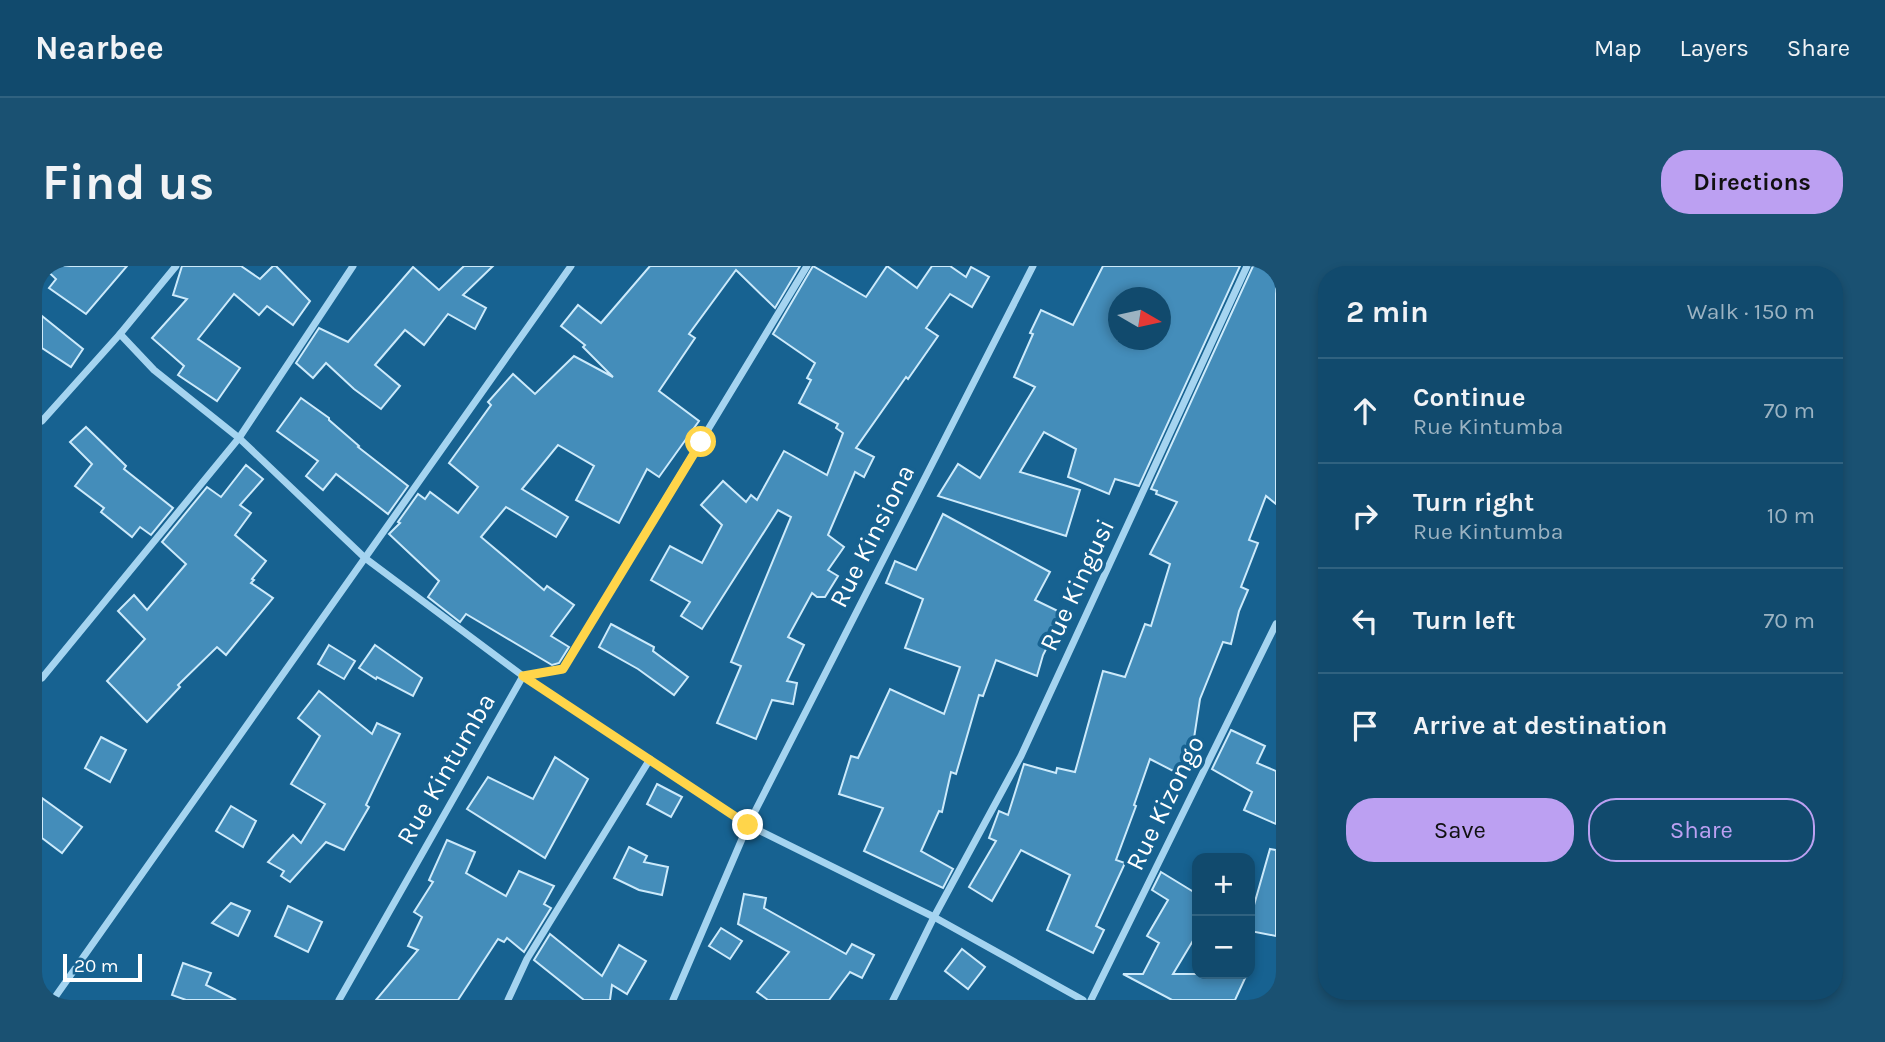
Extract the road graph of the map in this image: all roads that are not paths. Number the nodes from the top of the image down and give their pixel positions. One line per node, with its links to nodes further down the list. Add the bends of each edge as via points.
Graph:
1 (176, 266): 7 (street)
2 (353, 266): 9 (street)
3 (571, 266): 10 (street)
4 (807, 266): 12 (street, Rue Kintumba, via 563,669)
5 (1032, 266): 15 (street, Rue Kinsiona)
6 (1247, 266): 16 (street, Rue Kingusi, via 1021,756)
7 (120, 334): 8 (street); 9 (street, via 154,370)
8 (42, 421)
9 (239, 438): 10 (street); 13 (street)
10 (365, 558): 12 (street); 17 (street)
11 (1276, 624): 23 (street, Rue Kizongo)
12 (523, 676): 14 (street); 18 (street, Rue Kintumba)
13 (42, 678)
14 (650, 759): 15 (street); 19 (street, via 527,959)
15 (748, 825): 16 (street); 20 (street, Rue Kinsiona)
16 (934, 917): 21 (street, Rue Kingusi); 22 (street)
17 (53, 1000)
18 (339, 1000)
19 (508, 1000)
20 (673, 1000)
21 (893, 1000)
22 (1083, 1000)
23 (1091, 1000)

